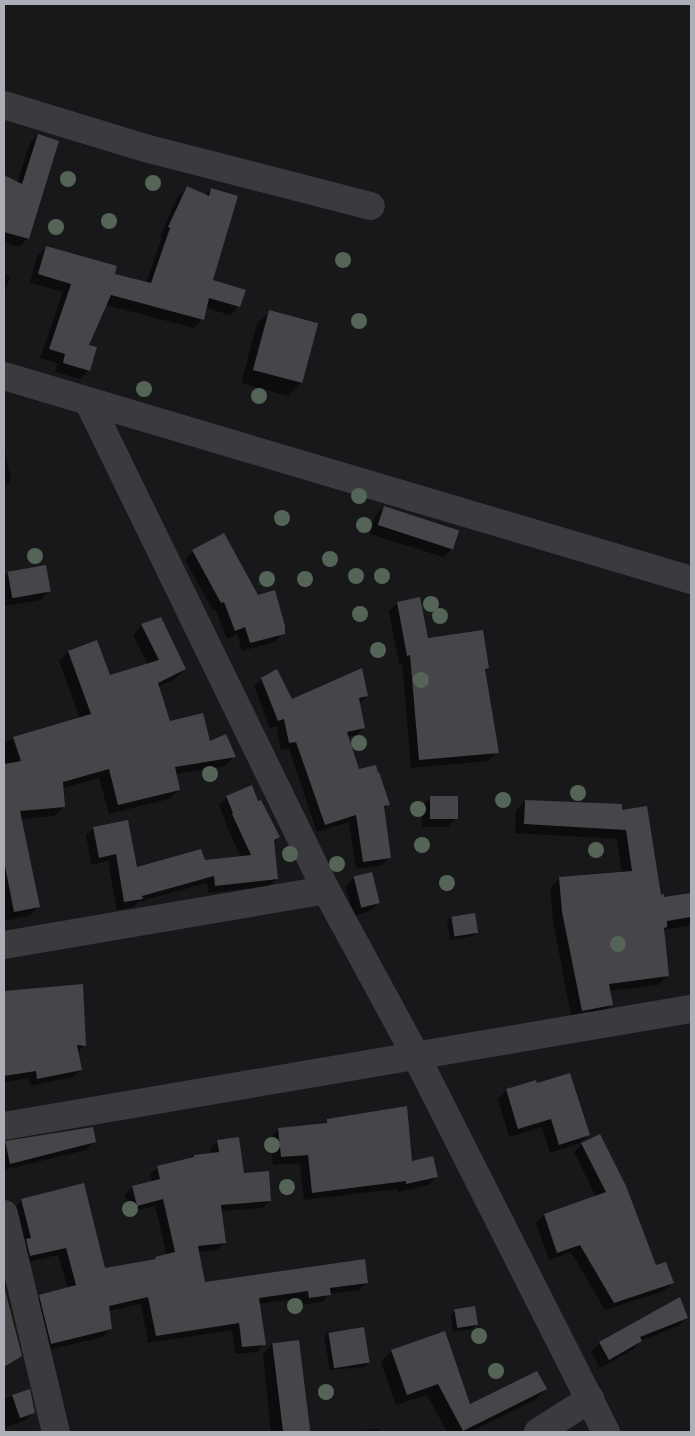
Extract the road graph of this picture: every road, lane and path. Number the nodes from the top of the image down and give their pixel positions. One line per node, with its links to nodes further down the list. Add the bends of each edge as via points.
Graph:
1 (4, 105): 2 (street, via 145,148)
2 (371, 206)
3 (4, 376): 4 (street)
4 (89, 403): 5 (street); 6 (street)
5 (691, 580)
6 (326, 890): 7 (street); 9 (street)
7 (4, 945)
8 (691, 1009): 9 (street)
9 (416, 1056): 10 (street); 12 (street)
10 (4, 1126)
11 (4, 1214): 13 (street)
12 (590, 1399): 14 (street); 15 (street)
13 (56, 1432)
14 (538, 1432)
15 (606, 1432)

